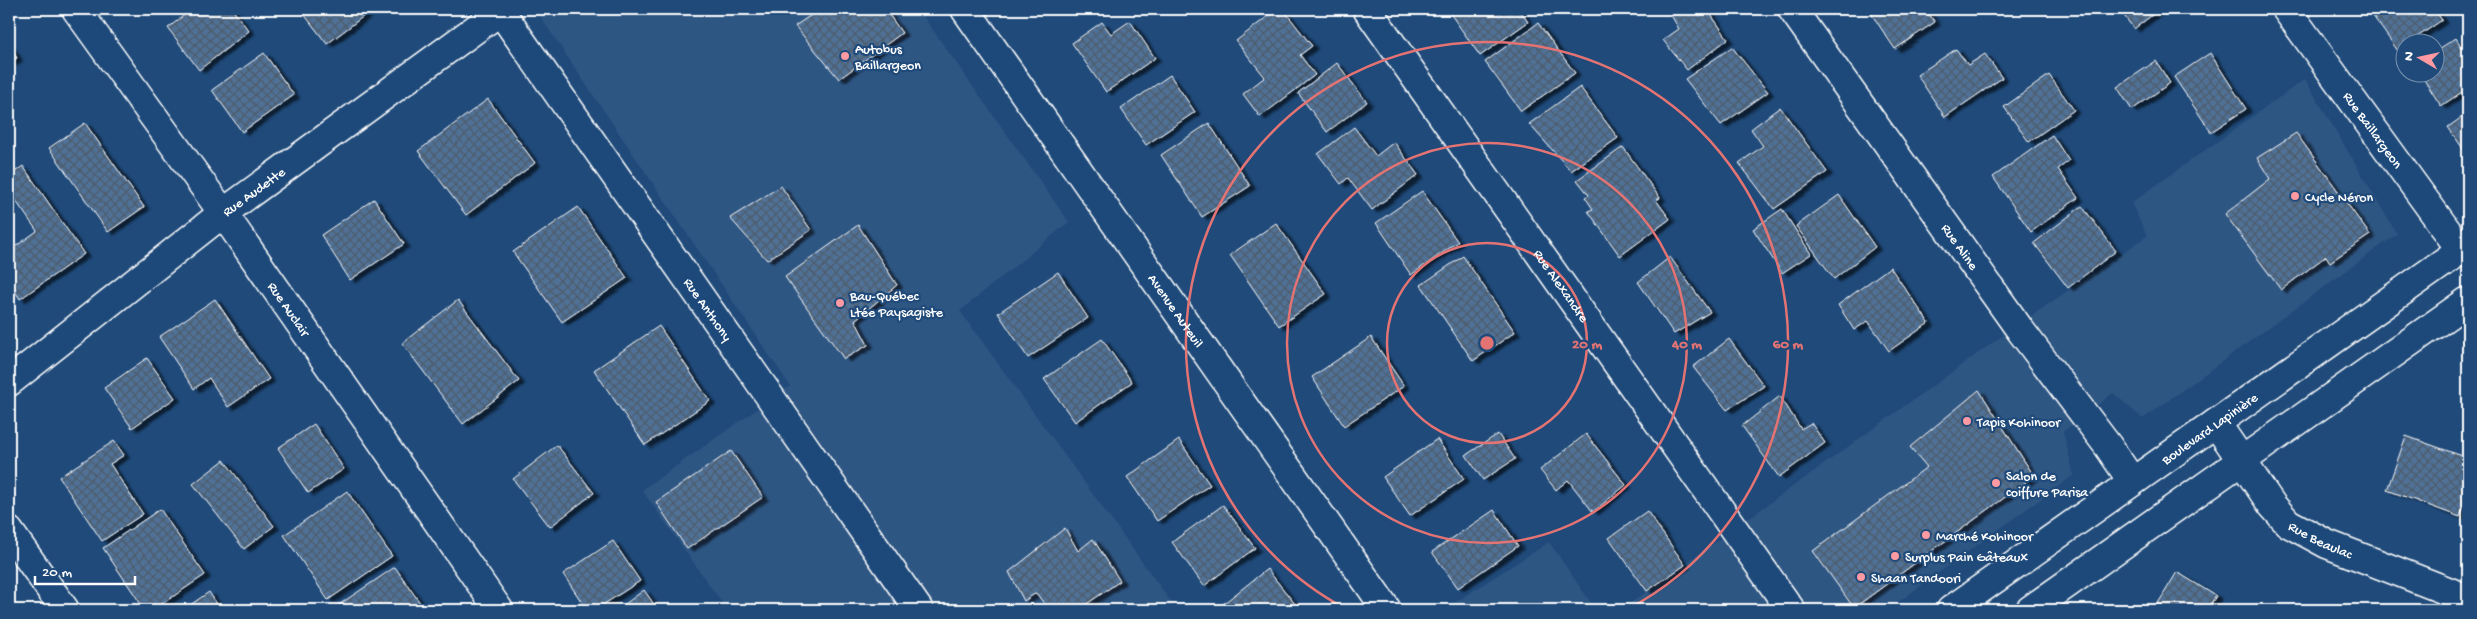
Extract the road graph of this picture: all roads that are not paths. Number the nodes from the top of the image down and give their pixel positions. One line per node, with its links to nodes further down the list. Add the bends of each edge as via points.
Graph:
1 (76, 9): 7 (street, Rue Auclair)
2 (965, 9): 19 (street, Avenue Auteuil)
3 (1367, 9): 20 (street, Rue Alexandre)
4 (1792, 9): 13 (street, Rue Aline)
5 (2286, 9): 8 (street, Rue Baillargeon)
6 (501, 10): 7 (street, Rue Audette); 18 (street, Rue Anthony)
7 (223, 213): 10 (street, Rue Audette); 17 (street, Rue Auclair)
8 (2465, 247): 11 (street, Boulevard Lapinière)
9 (2468, 301): 12 (street)
10 (9, 382)
11 (2216, 422): 12 (street, Rue Beaulac); 13 (street, Boulevard Lapinière)
12 (2243, 462): 15 (street, Rue Beaulac, via 2288,523 2310,536); 22 (street)
13 (2132, 481): 21 (street, Boulevard Lapinière)
14 (9, 531): 16 (street)
15 (2468, 598)
16 (65, 610)
17 (499, 610)
18 (919, 610)
19 (1387, 610)
20 (1791, 610)
21 (1951, 610)
22 (2030, 610)

